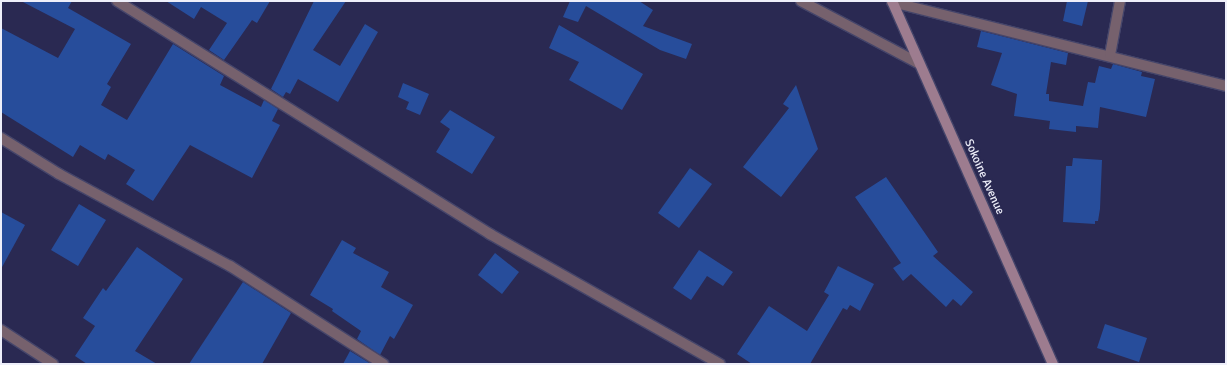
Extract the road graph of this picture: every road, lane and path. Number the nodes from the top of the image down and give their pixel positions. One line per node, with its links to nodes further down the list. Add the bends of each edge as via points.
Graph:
1 (116, 1): 13 (street, via 490,234)
2 (801, 1): 7 (street)
3 (1120, 1): 6 (street)
4 (892, 2): 5 (street); 7 (street, Sokoine Avenue)
5 (917, 6): 6 (street)
6 (1110, 55): 8 (street)
7 (918, 63): 14 (street, Sokoine Avenue)
8 (1226, 86)
9 (1, 138): 12 (street, via 59,174 230,266)
10 (1, 330): 11 (street)
11 (53, 364)
12 (383, 364)
13 (720, 364)
14 (1053, 364)

